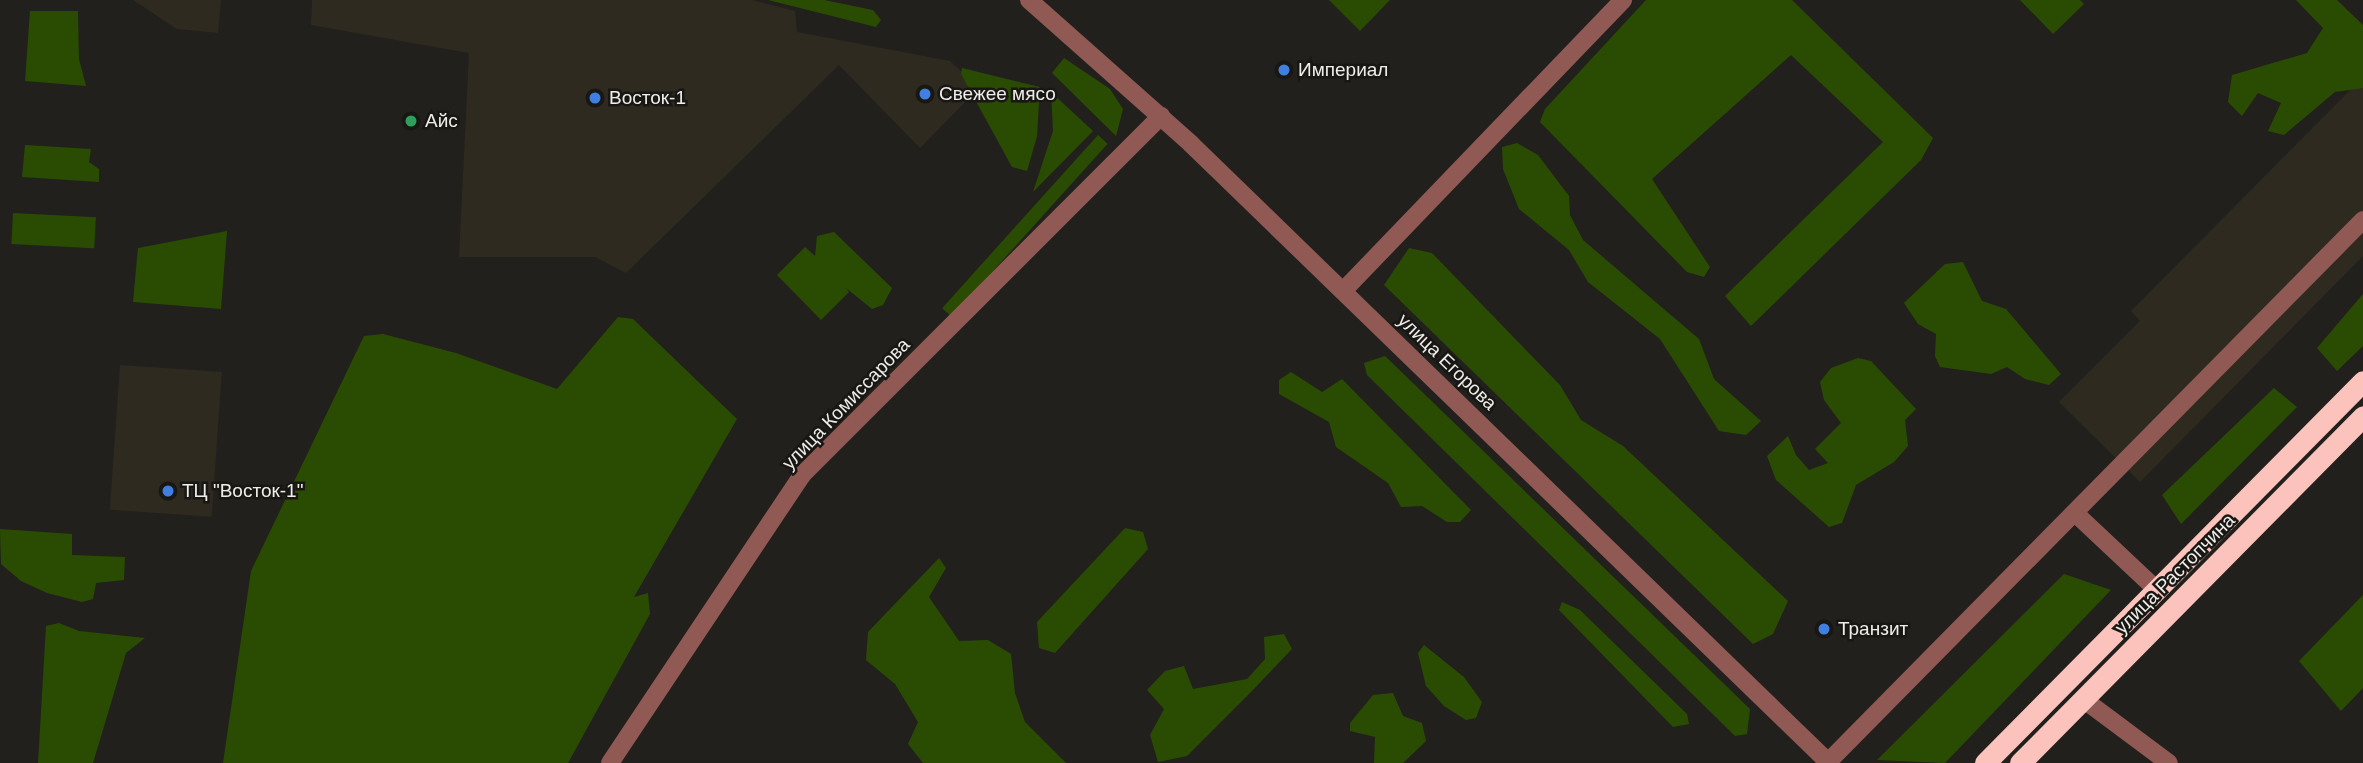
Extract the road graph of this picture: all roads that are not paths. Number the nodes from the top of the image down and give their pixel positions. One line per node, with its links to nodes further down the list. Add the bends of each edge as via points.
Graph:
1 (1029, 0): 3 (street, улица Егорова)
2 (1623, 0): 5 (street)
3 (1161, 116): 5 (street, улица Егорова); 12 (street, улица Комиссарова, via 802,475)
4 (2363, 220): 8 (street)
5 (1343, 291): 11 (street, улица Егорова)
6 (2363, 381): 9 (highway, улица Растопчина)
7 (2363, 416): 10 (highway, улица Растопчина)
8 (2076, 514): 9 (street, улица Растопчина); 11 (street)
9 (2157, 590): 13 (highway, улица Растопчина)
10 (2083, 699): 14 (highway, улица Растопчина); 15 (street)
11 (1827, 762)
12 (610, 763)
13 (1984, 763)
14 (2020, 763)
15 (2169, 763)

